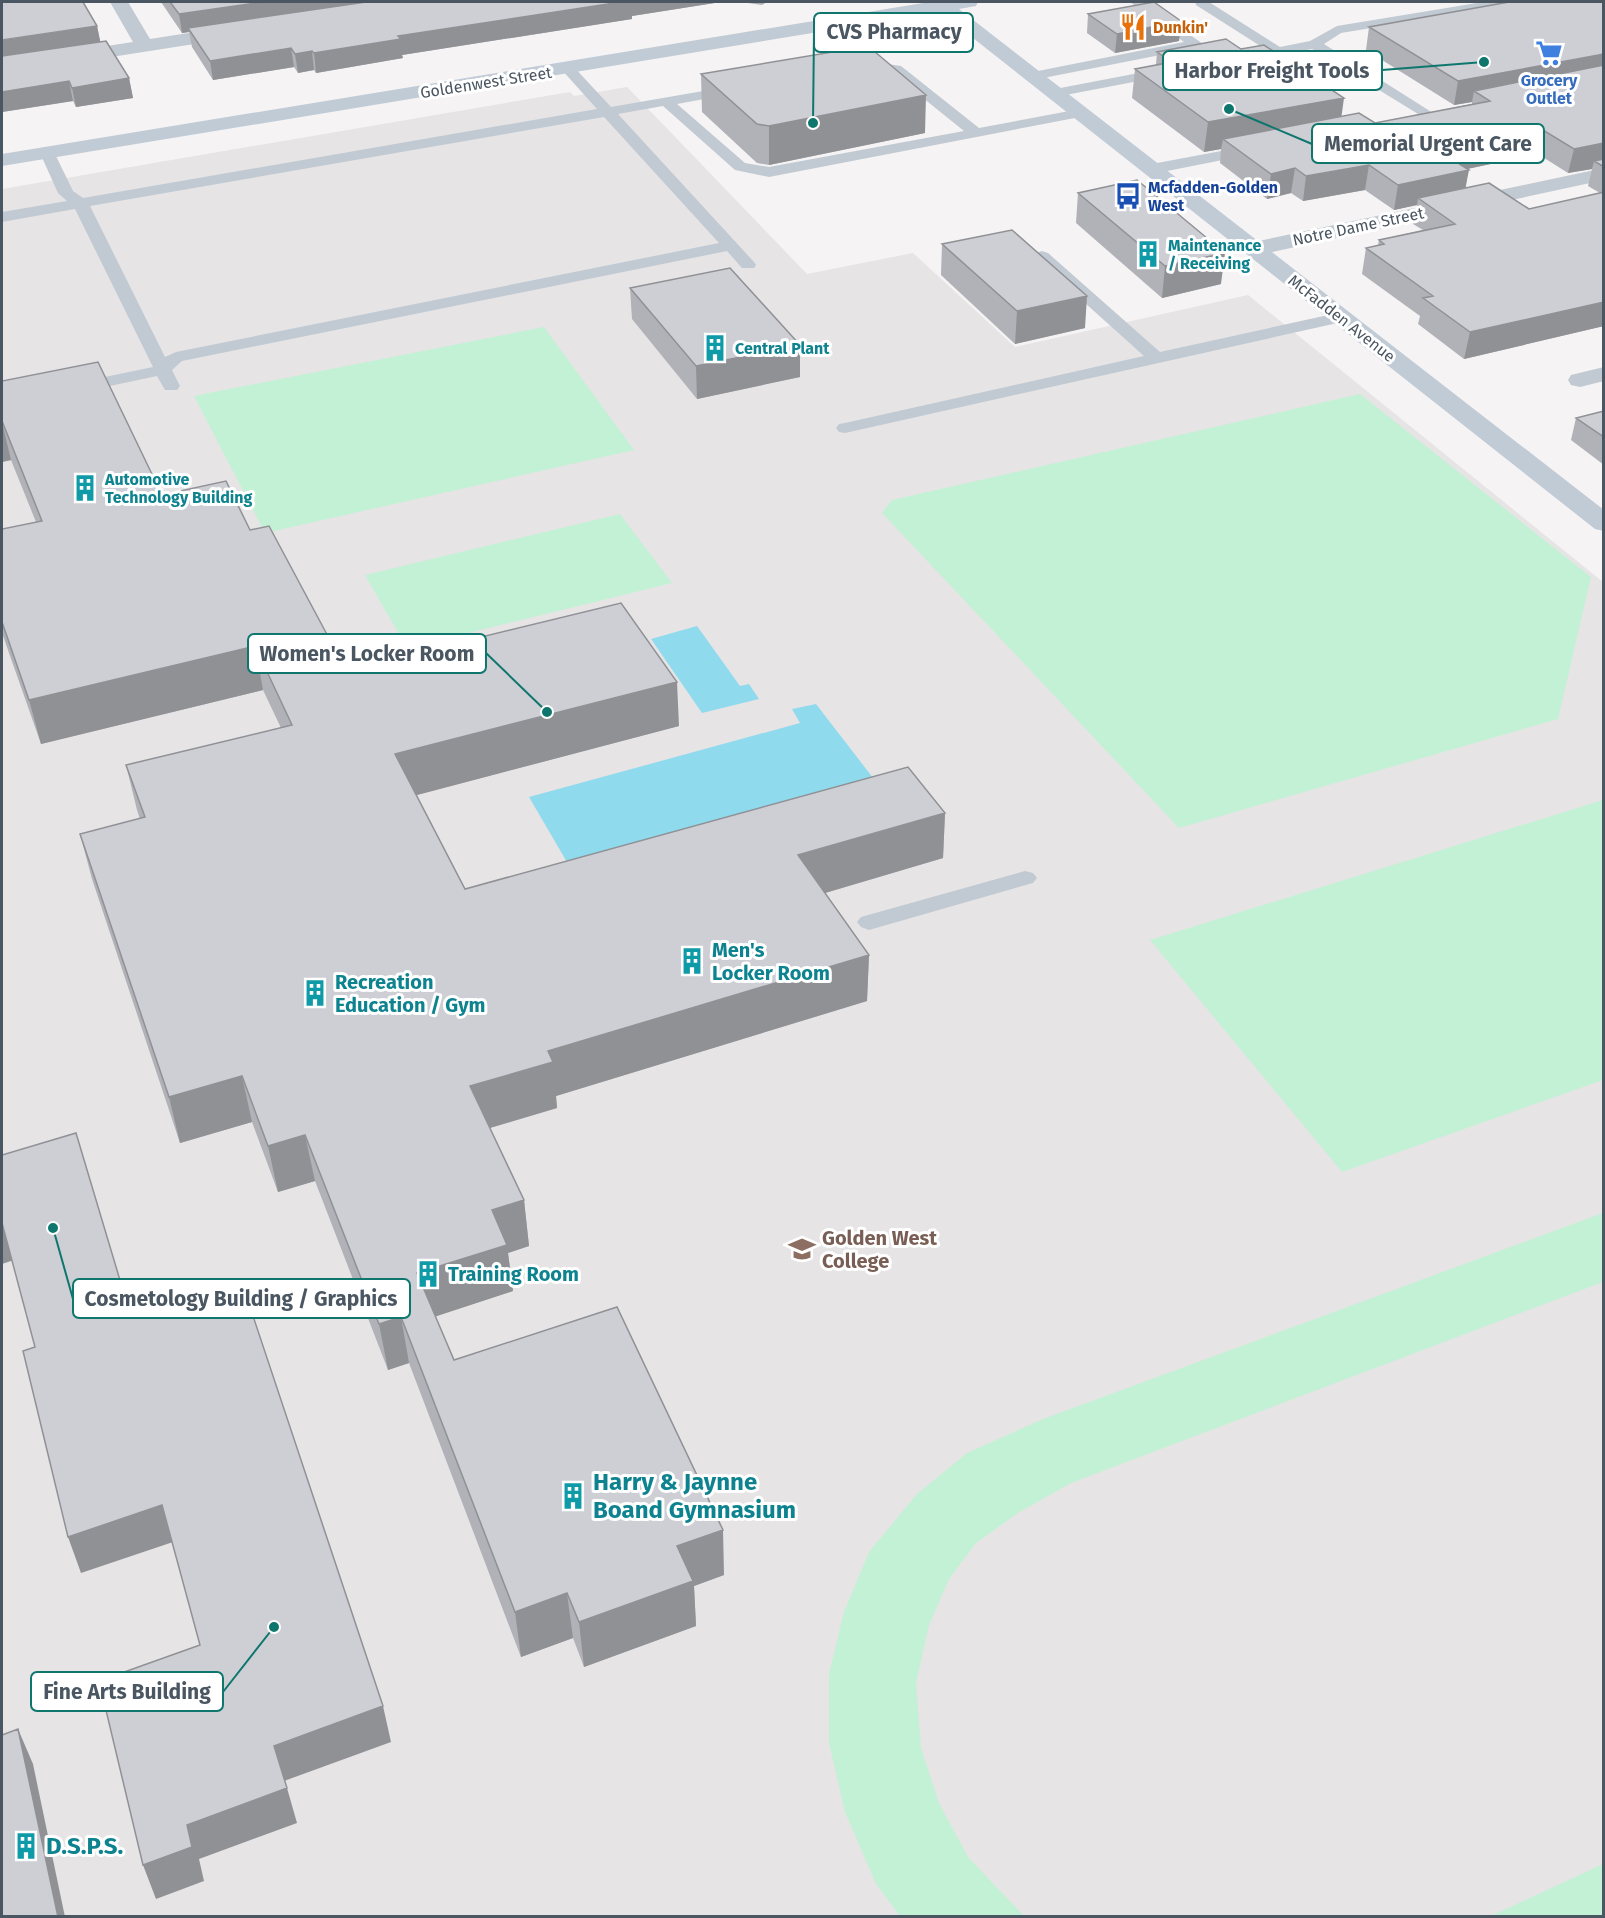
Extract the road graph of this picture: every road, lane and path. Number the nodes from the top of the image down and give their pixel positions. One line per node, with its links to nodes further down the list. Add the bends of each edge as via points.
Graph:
1 (119, 2): 11 (street)
2 (969, 2): 7 (street, Goldenwest Street)
3 (1136, 2): 20 (lane, via 1201,45)
4 (1201, 2): 12 (lane)
5 (1418, 2): 8 (lane)
6 (1504, 2): 8 (lane)
7 (941, 4): 16 (street, Goldenwest Street); 20 (street, McFadden Avenue)
8 (1437, 13): 10 (lane, via 1337,30)
9 (249, 30): 11 (street)
10 (1314, 44): 12 (lane); 26 (lane, via 1434,115)
11 (145, 46): 15 (street)
12 (1277, 51): 13 (lane)
13 (1254, 56): 14 (lane); 18 (lane)
14 (1229, 58)
15 (2, 68)
16 (568, 69): 24 (lane); 29 (street, Goldenwest Street)
17 (1179, 69): 22 (lane)
18 (1273, 69)
19 (850, 70): 27 (lane, via 874,66 896,69)
20 (1033, 76): 22 (street, McFadden Avenue)
21 (746, 87): 23 (lane)
22 (1055, 93): 25 (street, McFadden Avenue)
23 (665, 101): 24 (lane); 27 (lane, via 740,167 769,172)
24 (608, 112): 33 (lane); 35 (lane)
25 (1080, 112): 27 (lane); 31 (street, McFadden Avenue)
26 (1405, 121)
27 (976, 134)
28 (1268, 147): 31 (lane)
29 (48, 153): 30 (street, Goldenwest Street); 33 (lane, via 66,194)
30 (2, 160)
31 (1152, 169): 36 (street, McFadden Avenue)
32 (1604, 174): 36 (street, Notre Dame Street)
33 (80, 203): 34 (lane); 41 (lane)
34 (2, 217)
35 (729, 246): 38 (lane); 41 (lane, via 176,357)
36 (1254, 249): 39 (street, McFadden Avenue)
37 (1042, 256): 40 (lane)
38 (748, 265)
39 (1342, 317): 40 (lane); 47 (street, McFadden Avenue)
40 (1156, 358): 46 (lane)
41 (162, 370): 44 (lane); 45 (lane)
42 (1604, 374): 43 (street)
43 (1580, 380)
44 (171, 386)
45 (59, 392)
46 (845, 428)
47 (1604, 523)
48 (1025, 878): 49 (lane)
49 (869, 922)

